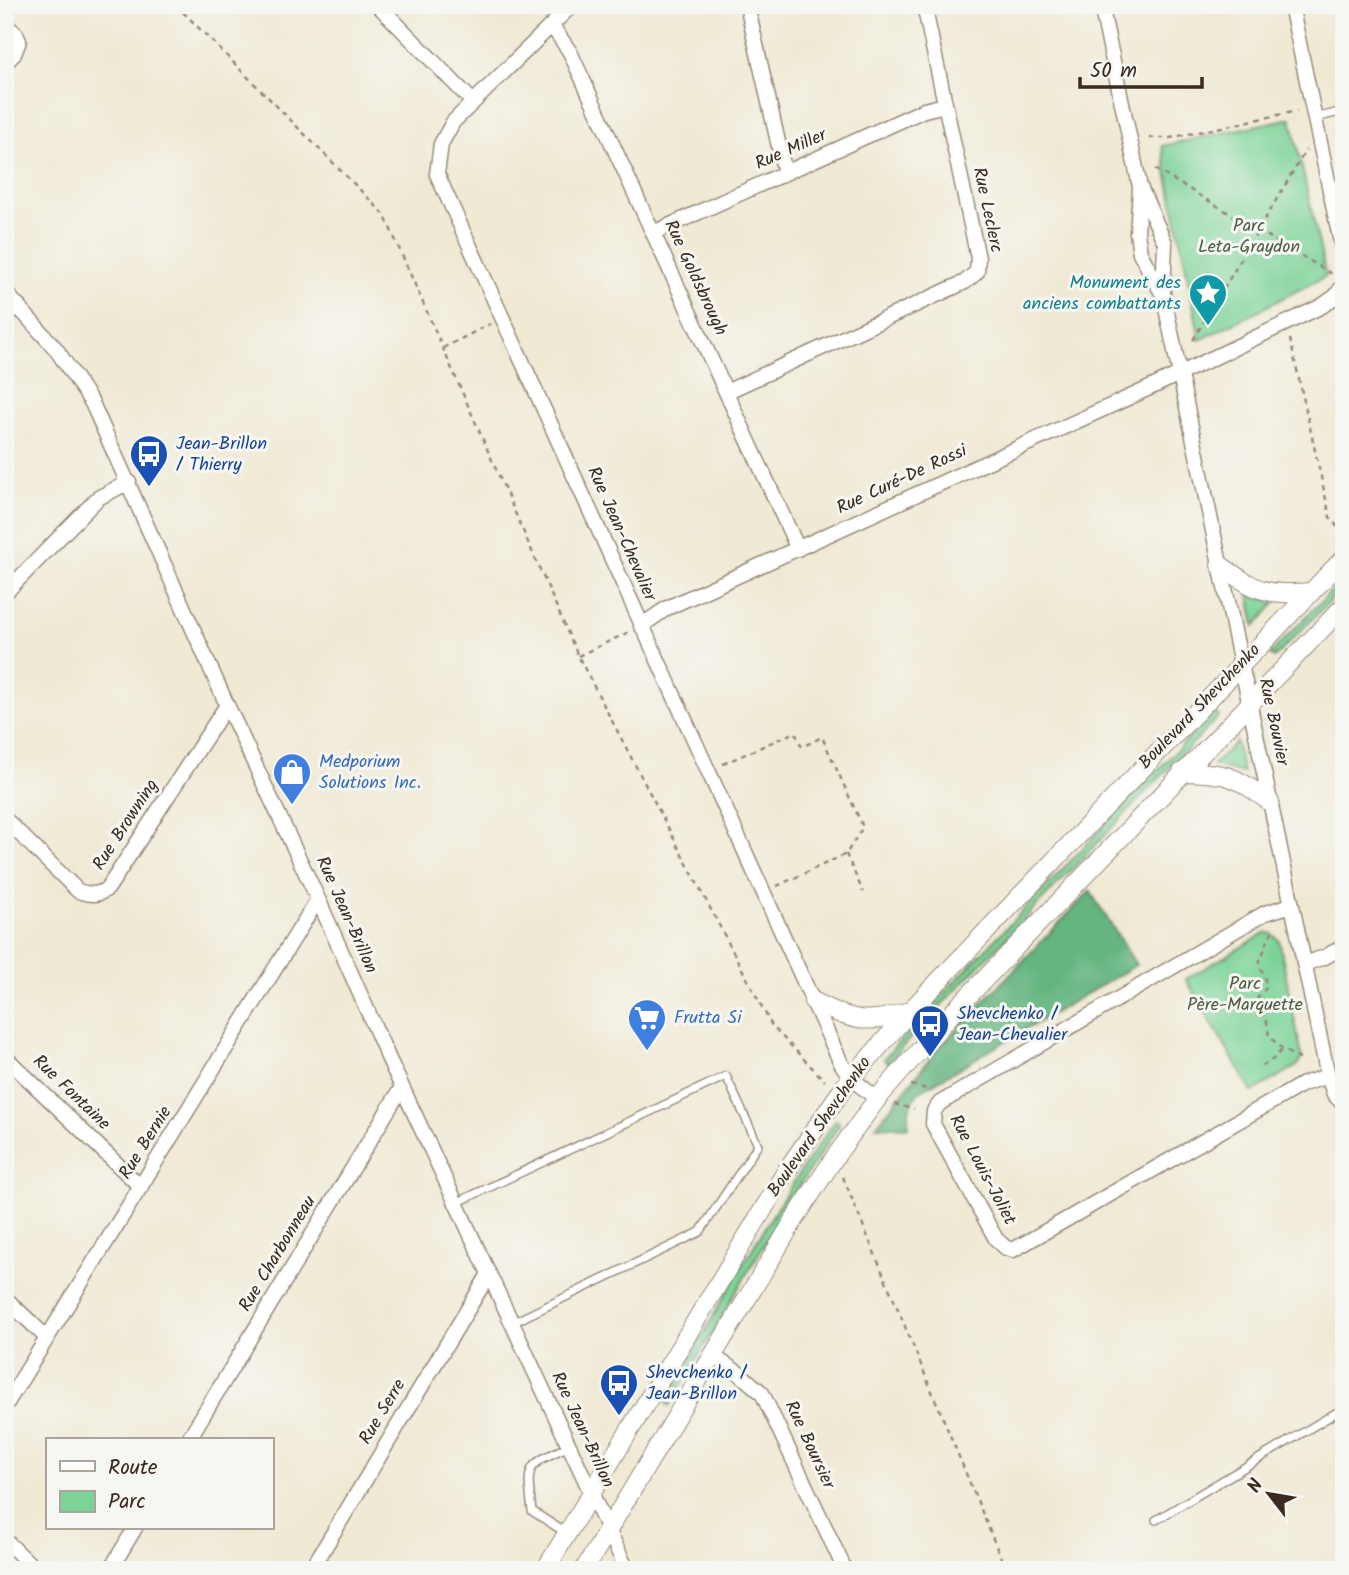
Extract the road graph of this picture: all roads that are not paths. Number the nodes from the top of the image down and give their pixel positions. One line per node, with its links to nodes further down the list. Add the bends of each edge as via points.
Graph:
1 (378, 5): 10 (street)
2 (572, 5): 7 (street, Rue Jean-Chevalier)
3 (747, 5): 14 (street)
4 (924, 5): 11 (street, Rue Leclerc)
5 (1101, 5): 15 (street, Rue Bouvier)
6 (1291, 5): 13 (street)
7 (552, 26): 10 (street, Rue Jean-Chevalier); 16 (street, Rue Goldsbrough, via 570,51)
8 (10, 29): 9 (street, via 19,38 18,48)
9 (5, 63)
10 (473, 102): 32 (street, Rue Jean-Chevalier, via 444,135 437,174)
11 (945, 105): 14 (street, Rue Miller, via 924,110); 24 (street, Rue Leclerc, via 978,258 974,275)
12 (1344, 111): 13 (lane)
13 (1315, 117): 17 (street)
14 (785, 173): 16 (street, Rue Miller)
15 (1140, 187): 20 (street, Rue Bouvier, via 1165,243); 20 (street, Rue Bouvier, via 1140,253)
16 (653, 233): 24 (street, Rue Goldsbrough)
17 (1344, 257)
18 (1344, 284): 23 (street, Rue Curé-De Rossi, via 1322,306)
19 (5, 292): 21 (street, Rue Jean-Brillon)
20 (1163, 294): 23 (street, Rue Bouvier)
21 (18, 305): 22 (street); 25 (street, Rue Jean-Brillon, via 74,373)
22 (5, 318)
23 (1180, 373): 26 (street, Rue Curé-De Rossi); 28 (street, Rue Bouvier)
24 (726, 392): 26 (street, Rue Goldsbrough)
25 (129, 482): 30 (street, via 97,498); 35 (street, Rue Jean-Brillon)
26 (798, 549): 32 (street, Rue Curé-De Rossi, via 667,608)
27 (1344, 558): 29 (street, Boulevard Shevchenko)
28 (1220, 565): 29 (street, via 1265,592); 33 (street, Rue Bouvier)
29 (1311, 592): 33 (street, Boulevard Shevchenko)
30 (5, 593)
31 (1344, 606): 34 (street, Boulevard Shevchenko)
32 (641, 626): 43 (street, Rue Jean-Chevalier)
33 (1241, 665): 34 (street, Rue Bouvier); 44 (street, Boulevard Shevchenko)
34 (1250, 702): 36 (street, Boulevard Shevchenko); 37 (street, Rue Bouvier)
35 (227, 705): 38 (street, Rue Browning, via 101,894 78,891); 39 (street, Rue Jean-Brillon)
36 (1182, 772): 37 (street, via 1230,776); 49 (street, Boulevard Shevchenko, via 953,1012)
37 (1270, 802): 40 (street, Rue Bouvier)
38 (5, 819)
39 (318, 899): 48 (street, Rue Jean-Brillon); 51 (street, Rue Bernie)
40 (1292, 905): 42 (street, Rue Bouvier); 46 (street, Rue Louis-Joliet, via 1265,913 940,1103 933,1124 996,1239 1013,1250 1303,1084)
41 (1344, 946): 42 (street)
42 (1304, 964): 46 (street, Rue Bouvier)
43 (813, 1001): 44 (street, via 861,1021); 47 (street, Rue Jean-Chevalier)
44 (910, 1011): 47 (street, Boulevard Shevchenko)
45 (5, 1057): 51 (street, Rue Fontaine)
46 (1328, 1076): 50 (street, Rue Bouvier)
47 (851, 1078): 49 (street, Rue Jean-Chevalier); 62 (street, Boulevard Shevchenko, via 786,1170)
48 (402, 1087): 52 (street, Rue Jean-Brillon); 60 (street, Rue Charbonneau)
49 (885, 1101): 57 (street, Boulevard Shevchenko, via 810,1195)
50 (1344, 1105)
51 (141, 1187): 56 (street, Rue Bernie)
52 (456, 1203): 53 (street, Rue Jean-Brillon); 55 (lane, via 726,1076 758,1145 700,1232)
53 (489, 1274): 55 (street, Rue Jean-Brillon); 70 (street, Rue Serre)
54 (5, 1298): 56 (street)
55 (512, 1323): 61 (street, Rue Jean-Brillon)
56 (47, 1338): 58 (street, Rue Bernie)
57 (713, 1356): 65 (street, Boulevard Shevchenko); 74 (street, Rue Boursier, via 753,1384 767,1400)
58 (5, 1406)
59 (1344, 1408): 63 (lane)
60 (189, 1438)
61 (569, 1446): 62 (street, Rue Jean-Brillon); 66 (lane, via 536,1462 528,1478 531,1511)
62 (590, 1493): 65 (street, Rue Jean-Brillon); 66 (street, Boulevard Shevchenko)
63 (1156, 1520)
64 (134, 1530): 69 (street)
65 (608, 1530): 72 (street, Boulevard Shevchenko); 73 (street, Rue Jean-Brillon)
66 (567, 1533): 71 (street, Boulevard Shevchenko)
67 (5, 1540): 68 (street)
68 (36, 1570)
69 (110, 1570)
70 (311, 1570)
71 (545, 1570)
72 (584, 1570)
73 (627, 1570)
74 (845, 1570)

